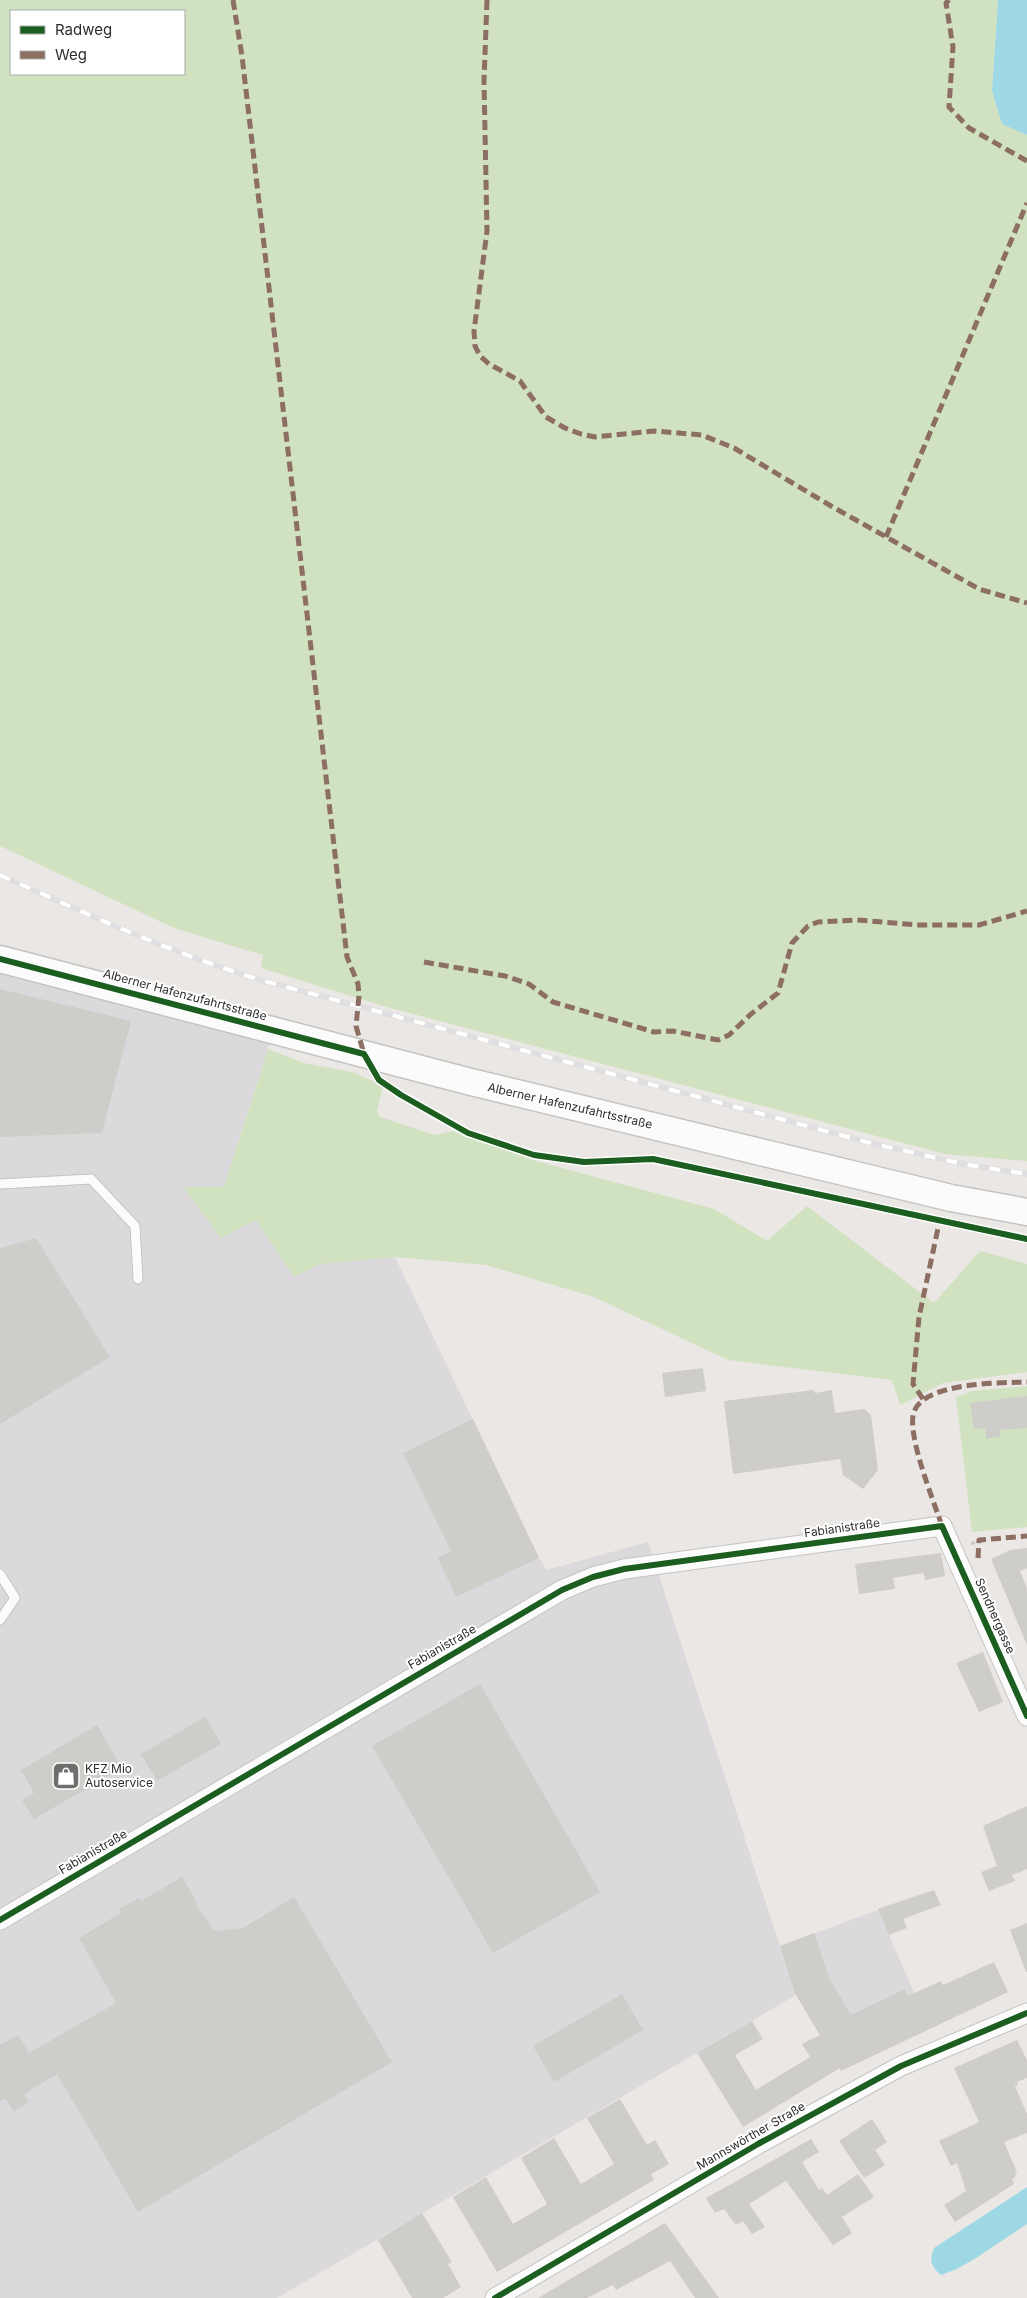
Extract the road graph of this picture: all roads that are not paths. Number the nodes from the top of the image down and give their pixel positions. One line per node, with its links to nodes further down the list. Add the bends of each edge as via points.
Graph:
1 (0, 959): 3 (main road, Alberner Hafenzufahrtsstraße, via 471,1082 951,1198)
2 (0, 1184): 4 (lane, via 91,1179 135,1226)
3 (1027, 1212)
4 (138, 1279)
5 (942, 1526): 8 (street, Sendnergasse); 9 (street, Fabianistraße, via 593,1577 562,1590)
6 (0, 1574): 7 (lane, via 15,1598)
7 (0, 1620)
8 (1027, 1716)
9 (0, 1920)
10 (1027, 2013): 11 (street, Mannswörther Straße, via 902,2066 758,2144)
11 (495, 2298)

